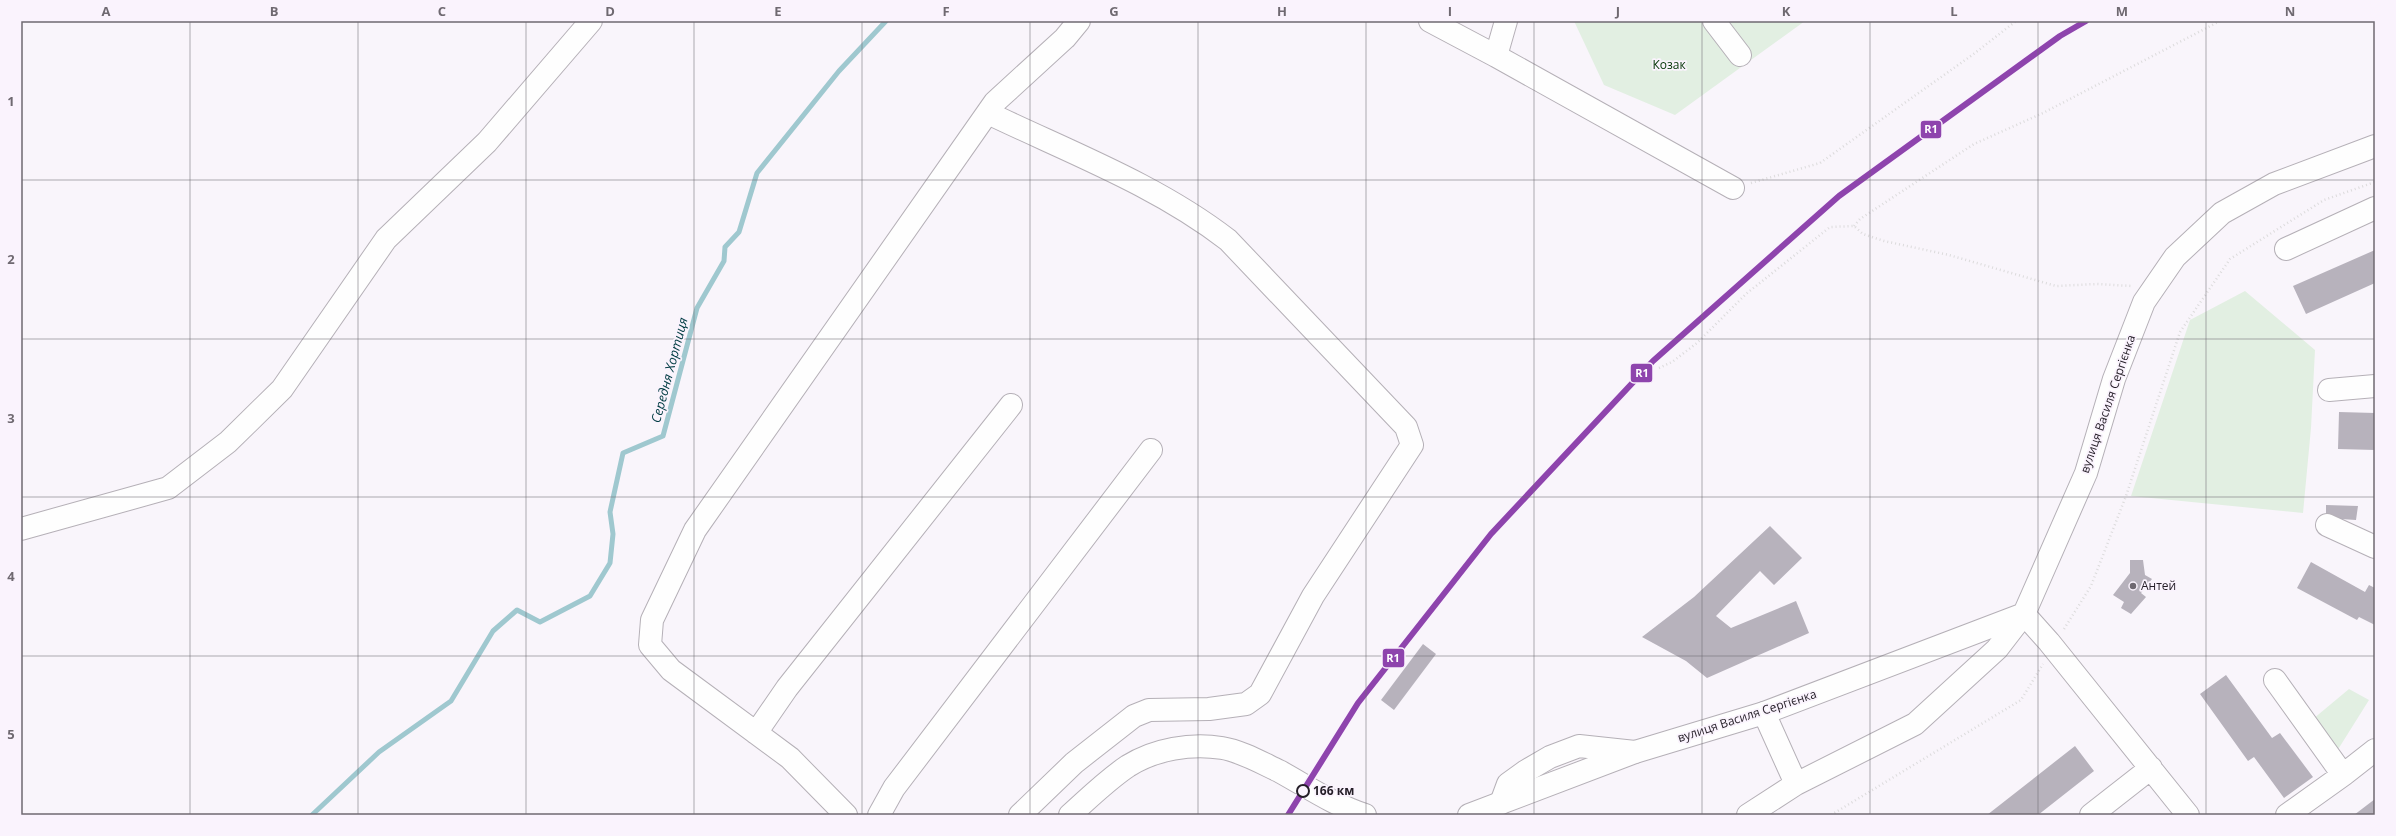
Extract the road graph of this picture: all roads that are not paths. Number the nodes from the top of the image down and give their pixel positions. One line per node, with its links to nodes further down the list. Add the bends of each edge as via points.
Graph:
1 (591, 21): 18 (main road, via 487,142 386,239 282,389 228,442 168,488)
2 (1079, 21): 8 (main road, via 1065,38 995,102)
3 (1430, 21): 7 (main road)
4 (1506, 21): 7 (main road)
5 (1714, 21): 6 (main road)
6 (1740, 55)
7 (1496, 56): 10 (main road)
8 (988, 113): 23 (main road, via 695,530 652,620 650,646 671,670); 31 (main road, via 1146,189 1201,219 1228,240 1406,427 1412,445 1312,596 1260,694 1246,704 1209,709 1149,710 1134,716 1074,763)
9 (2375, 146): 20 (main road, вулиця Василя Сергієнка, via 2274,184 2222,213 2175,257 2144,302 2114,379 2086,473)
10 (1733, 188)
11 (2375, 208): 12 (main road)
12 (2286, 249)
13 (2375, 386): 14 (main road)
14 (2329, 390)
15 (1011, 405): 23 (main road, via 787,688)
16 (1151, 450): 30 (main road, via 894,788)
17 (2328, 525): 19 (main road)
18 (21, 529)
19 (2375, 547)
20 (2024, 614): 22 (main road, вулиця Василя Сергієнка); 25 (main road); 27 (main road, вулиця Василя Сергієнка, via 1997,649 1915,724)
21 (2275, 680): 26 (main road)
22 (1764, 713): 27 (main road); 34 (main road, вулиця Василя Сергієнка, via 1635,752)
23 (756, 733): 29 (main road, via 790,758)
24 (2375, 750): 26 (main road)
25 (2151, 768): 36 (main road); 37 (main road)
26 (2343, 775): 38 (main road)
27 (1796, 784): 35 (main road, вулиця Василя Сергієнка)
28 (1346, 811): 32 (main road, via 1277,770 1249,758 1223,748 1182,747 1149,755 1129,766); 33 (main road)
29 (846, 815)
30 (879, 815)
31 (1020, 815)
32 (1070, 815)
33 (1365, 815)
34 (1469, 815)
35 (1748, 815)
36 (2091, 815)
37 (2188, 815)
38 (2287, 815)

